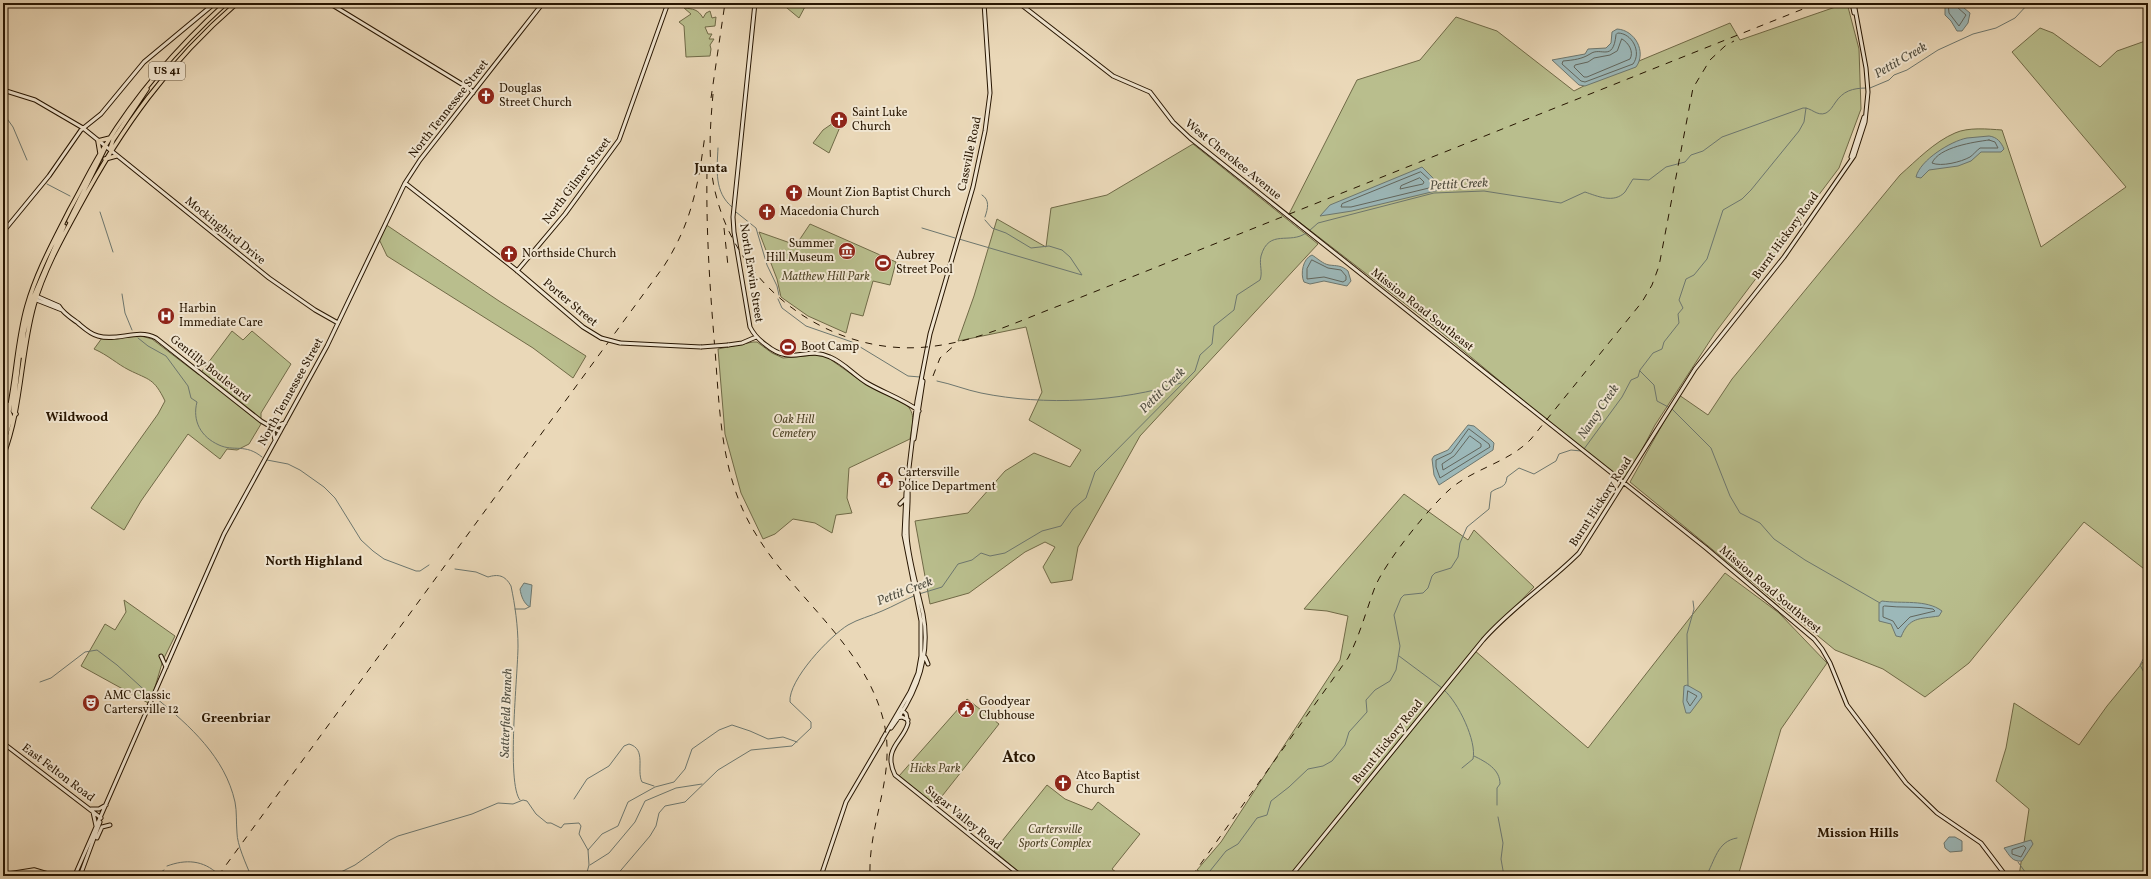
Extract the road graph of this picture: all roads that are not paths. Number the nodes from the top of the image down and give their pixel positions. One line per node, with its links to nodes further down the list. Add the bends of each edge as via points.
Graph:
1 (215, 3): 14 (main road, via 147,59 101,114)
2 (226, 3): 11 (main road, US 41)
3 (237, 3): 18 (main road, US 41, via 171,66)
4 (329, 3): 13 (main road, via 433,65)
5 (543, 3): 13 (main road, North Tennessee Street)
6 (668, 3): 26 (main road, North Gilmer Street, via 619,140 565,214)
7 (755, 3): 29 (main road, North Erwin Street, via 733,222 749,321)
8 (984, 3): 33 (main road, Cassville Road, via 990,93 985,131 973,187 937,307)
9 (1019, 3): 23 (main road, West Cherokee Avenue, via 1112,76 1152,94 1182,131)
10 (1853, 3): 45 (main road, Burnt Hickory Road, via 1867,76 1867,106 1848,166 1784,257 1695,369)
11 (150, 82): 15 (main road, US 41); 18 (main road, via 110,144)
12 (3, 90): 14 (main road, Mockingbird Drive, via 35,100)
13 (473, 93): 22 (main road, North Tennessee Street)
14 (83, 128): 16 (main road, Mockingbird Drive); 24 (main road, via 49,176)
15 (111, 137): 16 (main road); 17 (main road, US 41)
16 (98, 141): 17 (main road, Mockingbird Drive); 19 (main road)
17 (105, 146): 18 (main road, Mockingbird Drive); 19 (main road, US 41); 25 (main road, via 104,154 75,207)
18 (110, 150): 20 (main road, Mockingbird Drive); 21 (main road, US 41)
19 (100, 154): 27 (main road, US 41, via 46,256)
20 (116, 156): 21 (main road); 28 (main road, Mockingbird Drive, via 287,291)
21 (104, 160): 25 (main road, US 41)
22 (405, 183): 26 (main road, Porter Street); 28 (main road, North Tennessee Street)
23 (1286, 214): 36 (main road, Mission Road Southeast)
24 (3, 232)
25 (65, 232): 27 (main road, US 41)
26 (517, 271): 29 (main road, Porter Street, bridge, via 583,327 601,338 620,343 701,347 742,343)
27 (33, 297): 30 (main road, US 41); 35 (main road, US 41); 38 (main road, Gentilly Boulevard, via 62,310 97,336 108,338 141,334 156,338)
28 (338, 323): 37 (main road, North Tennessee Street)
29 (756, 337): 33 (main road, North Erwin Street, via 783,356 818,354 830,357 867,383)
30 (18, 350): 31 (main road, US 41); 35 (main road, via 13,411)
31 (11, 403): 32 (main road); 34 (main road, US 41)
32 (3, 409)
33 (918, 410): 44 (main road, Cassville Road)
34 (9, 412): 40 (main road, US 41); 42 (main road, via 11,417)
35 (16, 414): 43 (main road, US 41)
36 (1547, 422): 45 (main road, Mission Road Southwest)
37 (284, 423): 38 (main road); 39 (main road, North Tennessee Street)
38 (271, 427): 39 (main road, Gentilly Boulevard); 41 (main road)
39 (280, 432): 41 (main road, North Tennessee Street)
40 (3, 436)
41 (275, 440): 52 (main road, North Tennessee Street, via 227,528)
42 (3, 445)
43 (3, 456)
44 (908, 480): 46 (main road, Cassville Road); 48 (main road, Cassville Road, via 906,533)
45 (1624, 484): 73 (main road, Burnt Hickory Road, via 1579,553 1502,621 1474,650); 74 (main road, Mission Road Southwest, via 1706,548 1814,639 1830,663 1847,705 1906,783 1937,813 1981,843)
46 (906, 498): 47 (main road); 48 (main road, Cassville Road, via 904,535)
47 (900, 504)
48 (915, 587): 49 (main road, Cassville Road)
49 (921, 614): 51 (main road, Cassville Road, via 925,635); 54 (main road, Cassville Road, via 921,660)
50 (161, 656): 52 (main road)
51 (924, 656): 53 (main road, Cassville Road); 53 (main road, via 929,665)
52 (166, 667): 59 (main road, North Tennessee Street)
53 (922, 668): 54 (main road, Cassville Road, via 912,694)
54 (902, 709): 55 (main road, Cassville Road); 56 (main road); 57 (main road, Cassville Road)
55 (897, 718): 56 (main road); 57 (main road, Cassville Road)
56 (908, 720): 72 (main road, Sugar Valley Road, via 907,729 893,750 895,775)
57 (882, 740): 71 (main road, Cassville Road, via 854,786 840,816)
58 (3, 743): 60 (main road, East Felton Road)
59 (107, 804): 60 (main road); 61 (main road, North Tennessee Street)
60 (91, 810): 61 (main road, East Felton Road); 63 (main road, via 96,818)
61 (101, 818): 63 (main road, North Tennessee Street); 64 (main road, North Tennessee Street)
62 (110, 825): 64 (main road, via 102,827)
63 (96, 826): 66 (main road, North Tennessee Street)
64 (88, 855): 70 (main road, North Tennessee Street)
65 (3, 875): 69 (main road, via 34,870)
66 (74, 875)
67 (23, 876): 68 (highway)
68 (43, 876)
69 (54, 876)
70 (80, 876)
71 (821, 876)
72 (1021, 876)
73 (1291, 876)
74 (2006, 876)

